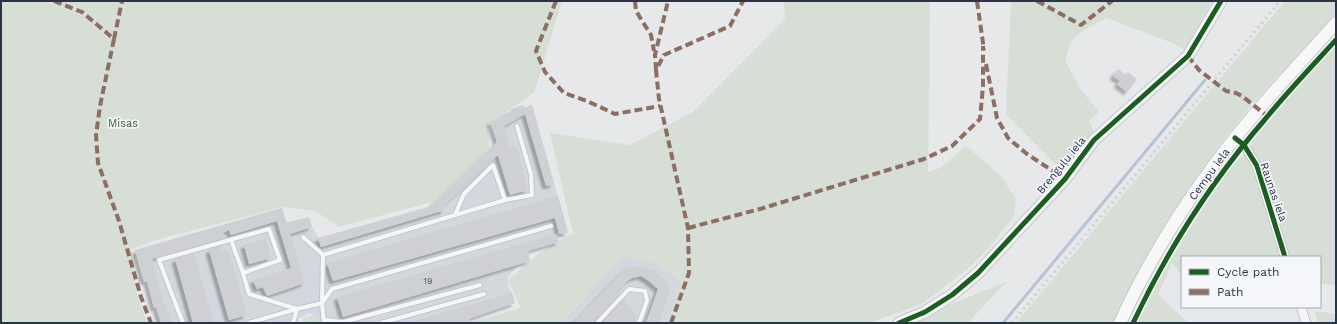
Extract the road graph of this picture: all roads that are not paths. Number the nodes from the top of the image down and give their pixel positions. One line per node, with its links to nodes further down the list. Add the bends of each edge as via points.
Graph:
1 (1221, 1): 26 (street, Brenguļu iela, via 1188,56 1094,140 1065,179 978,273 925,312)
2 (1336, 23): 4 (main road, Cempu iela)
3 (517, 126): 5 (lane, via 531,174 532,195)
4 (1235, 138): 11 (street, Raunas iela, via 1244,145 1257,166); 27 (main road, Cempu iela, via 1174,224)
5 (505, 200): 6 (lane); 6 (lane, via 493,165 464,194)
6 (455, 216): 10 (lane)
7 (551, 226): 15 (lane, via 332,289)
8 (303, 238): 10 (lane)
9 (231, 240): 12 (lane); 12 (lane, via 269,229 280,260); 20 (lane, via 159,260)
10 (323, 255): 15 (lane)
11 (1285, 256)
12 (244, 273): 17 (lane, via 249,294)
13 (480, 285): 19 (lane)
14 (484, 294): 23 (lane)
15 (322, 303): 17 (lane); 18 (lane)
16 (1301, 308): 28 (street)
17 (297, 309): 21 (lane); 22 (lane)
18 (325, 322): 19 (lane)
19 (345, 322)
20 (183, 323)
21 (248, 323)
22 (293, 323)
23 (381, 323)
24 (596, 323): 25 (lane, via 629,289 645,291 646,301)
25 (638, 323)
26 (899, 323)
27 (1120, 323)
28 (1306, 323)

